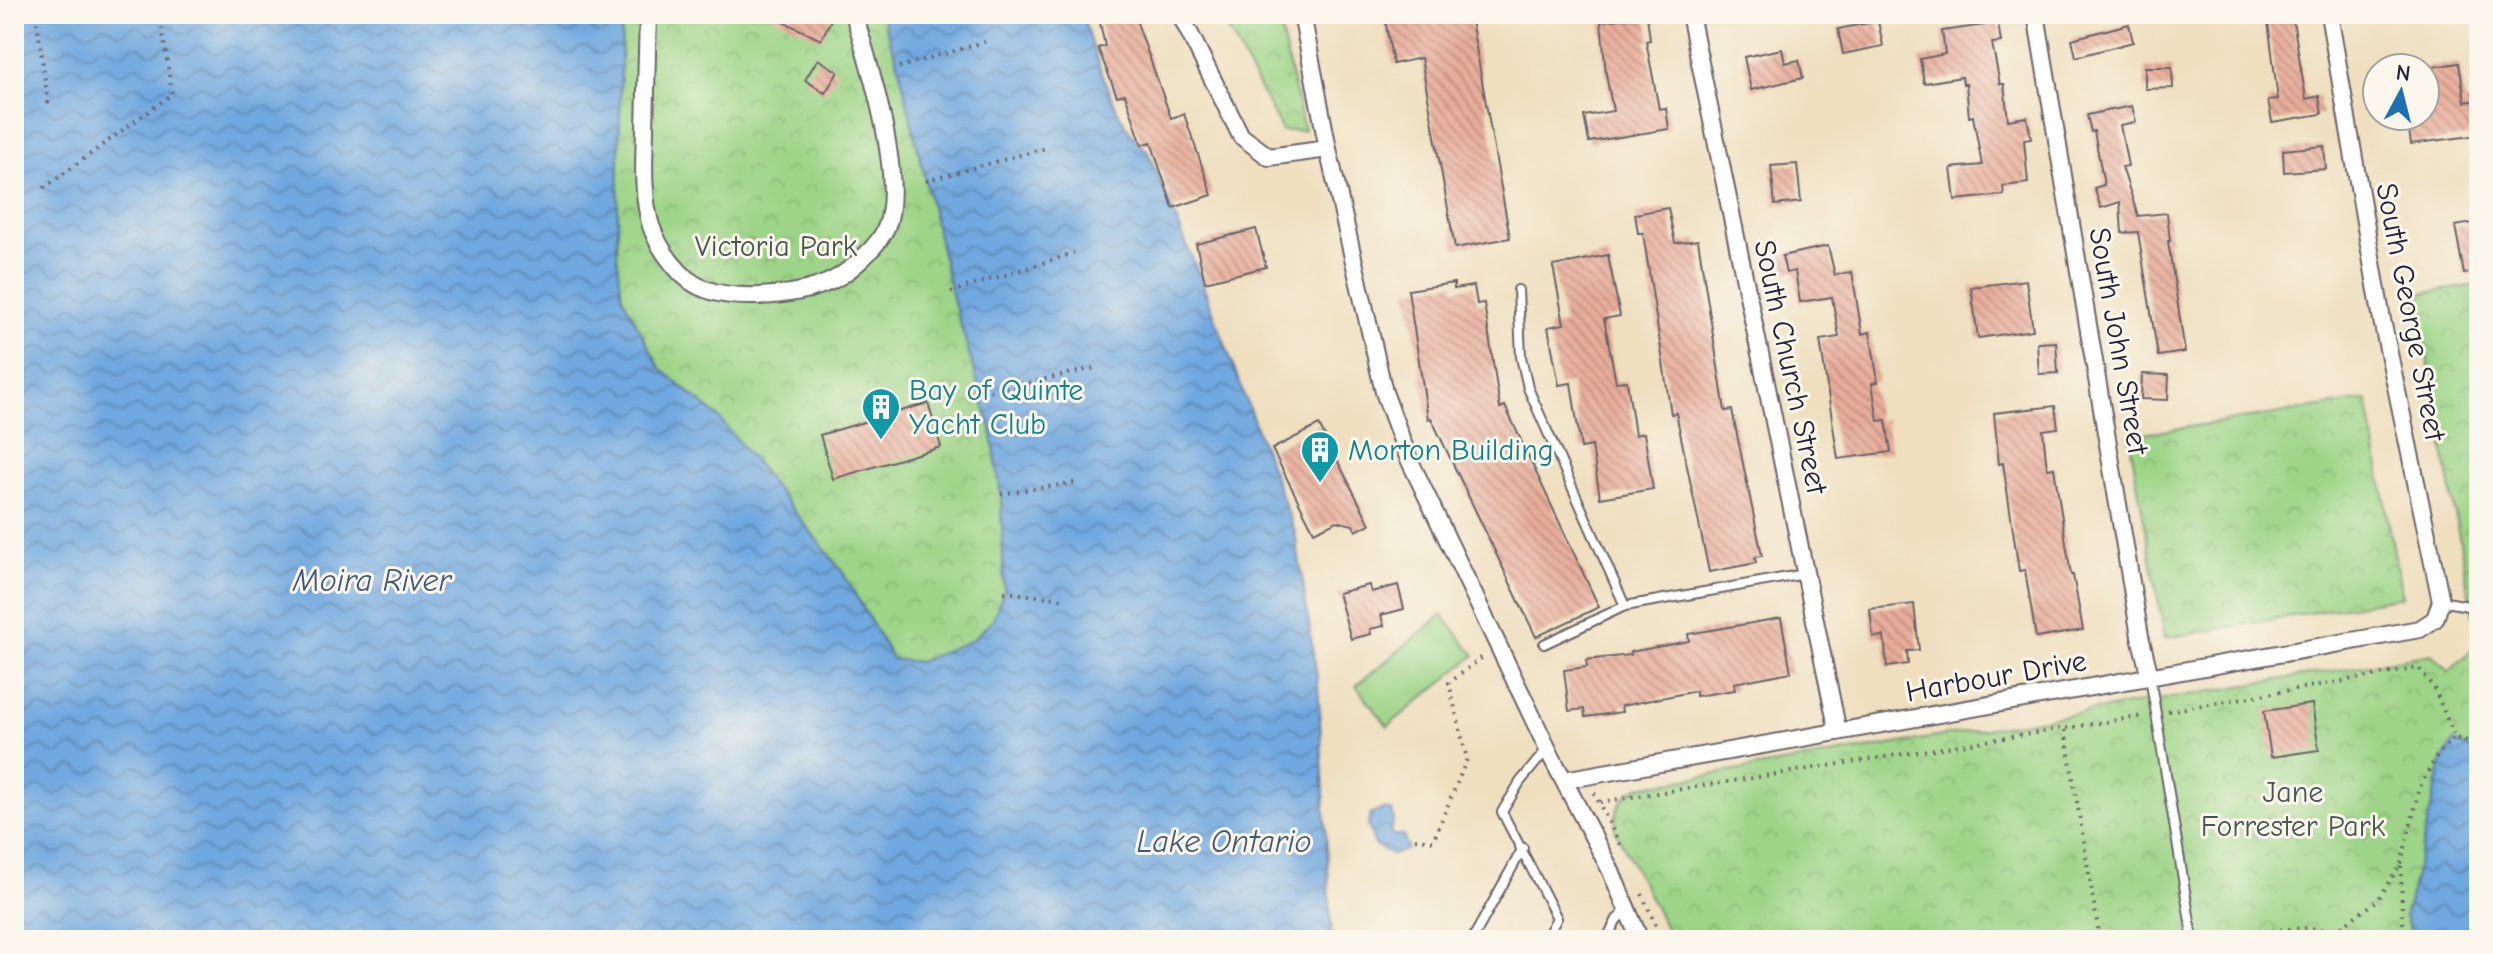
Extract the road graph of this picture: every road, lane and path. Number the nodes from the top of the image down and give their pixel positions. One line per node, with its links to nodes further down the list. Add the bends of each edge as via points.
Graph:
1 (36, 14): 12 (path)
2 (160, 14): 16 (path, via 172,94)
3 (648, 14): 4 (street, via 644,175 651,227 677,272 703,289 739,297 795,292 835,280 865,256 886,228 893,191 878,97)
4 (854, 14)
5 (1180, 14): 14 (street, via 1241,136 1269,157)
6 (1302, 14): 14 (street)
7 (1690, 14): 24 (street, South Church Street)
8 (2036, 14): 32 (street, South John Street)
9 (2329, 14): 27 (street, South George Street, via 2382,320)
10 (985, 42): 11 (path)
11 (899, 67)
12 (49, 109)
13 (1046, 148): 15 (path)
14 (1328, 149): 30 (street, via 1384,392 1408,457)
15 (926, 181)
16 (44, 188)
17 (1074, 253): 19 (path)
18 (1518, 290): 28 (lane, via 1528,388)
19 (951, 292)
20 (1095, 368): 21 (path)
21 (982, 393)
22 (1079, 482): 23 (path)
23 (1001, 494)
24 (1806, 573): 28 (lane); 35 (street, South Church Street)
25 (1004, 592): 26 (path)
26 (1064, 599)
27 (2441, 601): 29 (lane); 32 (street, Harbour Drive, via 2435,619 2420,629)
28 (1625, 606): 31 (lane)
29 (2479, 608)
30 (1499, 644): 38 (street); 41 (path, via 1449,683 1467,759 1433,841)
31 (1544, 644)
32 (2150, 677): 33 (lane); 35 (street, Harbour Drive)
33 (2156, 713): 34 (path); 36 (path, via 2419,668 2435,690); 51 (lane)
34 (2065, 730): 40 (path); 50 (path)
35 (1838, 732): 39 (street, Harbour Drive)
36 (2455, 738): 37 (path); 43 (path, via 2437,755 2420,787)
37 (2479, 745)
38 (1548, 748): 39 (street); 42 (lane, via 1502,812)
39 (1564, 780): 44 (street)
40 (1600, 802)
41 (1415, 839)
42 (1523, 848): 46 (lane); 47 (lane, via 1557,918)
43 (2401, 864): 45 (path, via 2378,900); 54 (path)
44 (1629, 910): 48 (lane, via 1617,919); 49 (street)
45 (2335, 931): 52 (path, via 2316,927); 53 (path)
46 (1472, 940)
47 (1545, 940)
48 (1606, 940)
49 (1640, 940)
50 (2100, 940)
51 (2193, 940)
52 (2209, 940)
53 (2362, 940)
54 (2406, 940)

